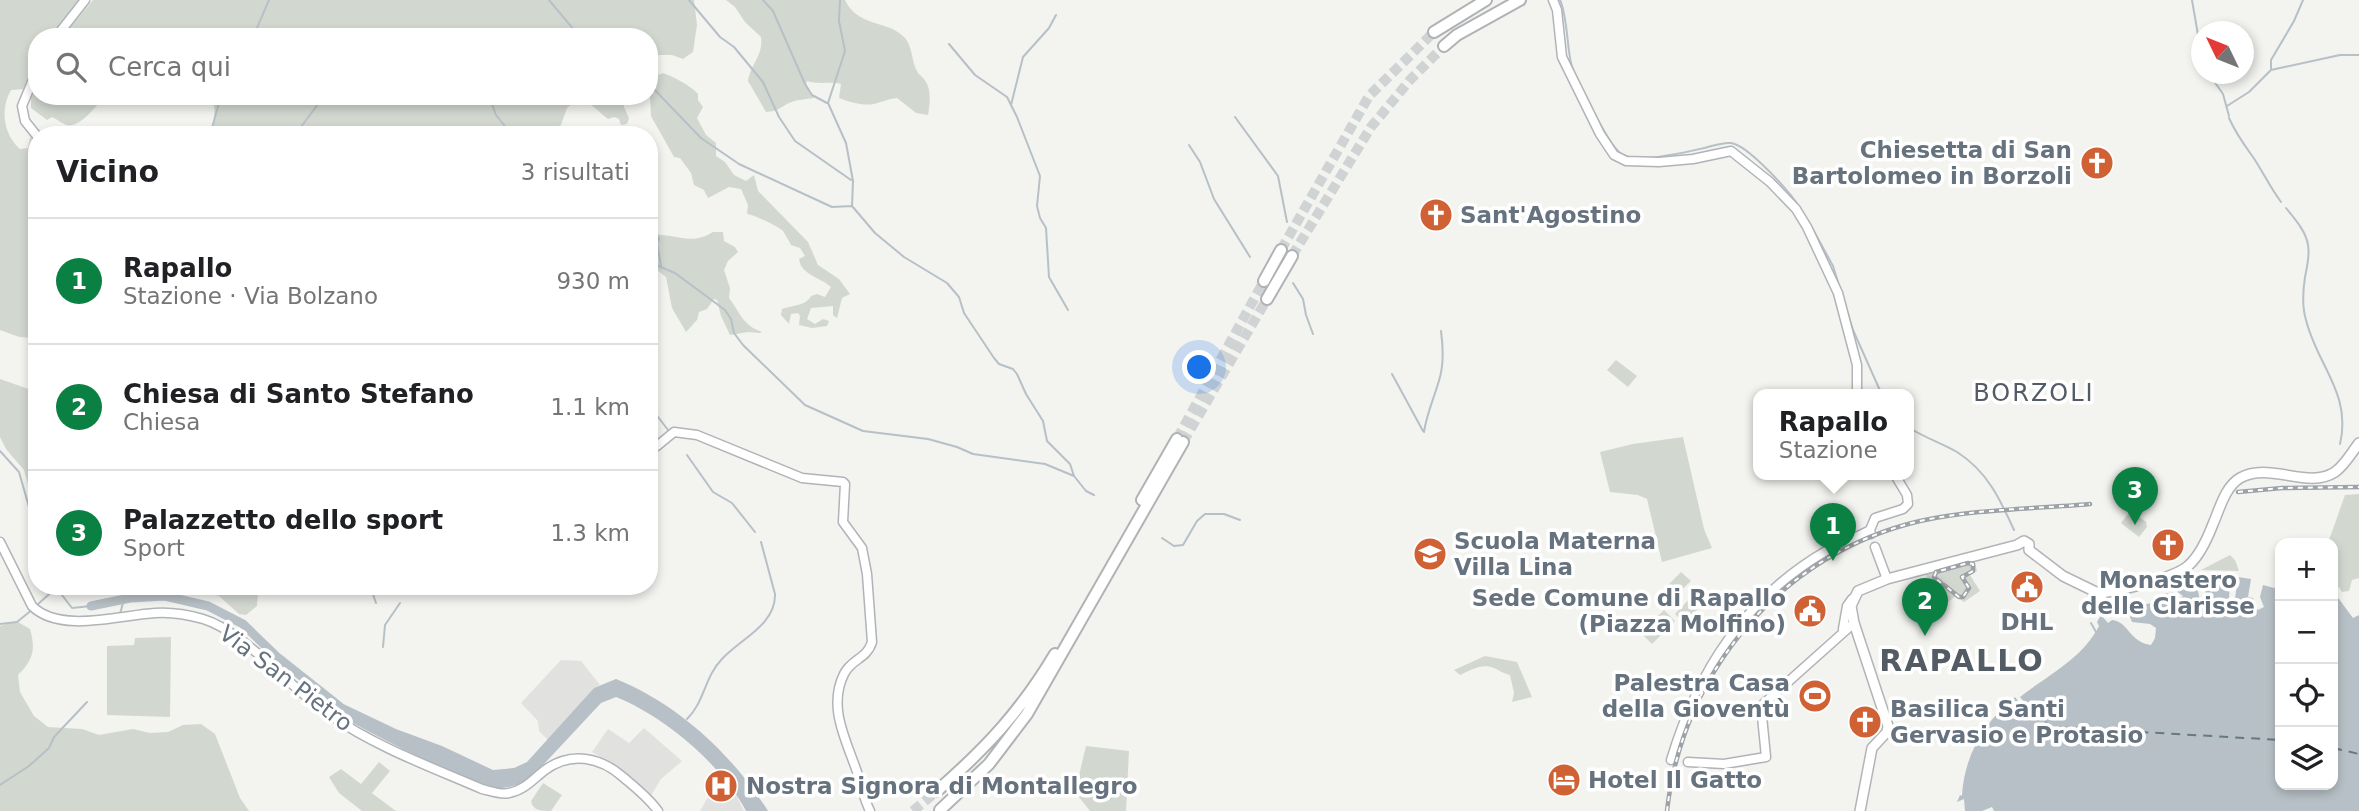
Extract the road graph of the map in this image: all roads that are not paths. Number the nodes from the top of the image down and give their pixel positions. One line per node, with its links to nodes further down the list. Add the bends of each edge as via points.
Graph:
1 (85, 0): 5 (street)
2 (1486, 0): 6 (highway)
3 (1520, 0): 7 (highway)
4 (1553, 0): 12 (street, via 1562,57 1614,155 1626,161 1659,162 1731,151 1796,209 1838,293 1857,365)
5 (63, 28)
6 (1434, 32)
7 (1444, 46)
8 (28, 92): 9 (street, via 22,106)
9 (29, 126)
10 (1264, 281): 11 (highway, via 1287,253)
11 (1267, 299)
12 (1857, 389)
13 (1180, 440): 19 (highway)
14 (2359, 443): 20 (main road, via 2331,474 2305,477 2259,472 2238,479 2196,558 2177,574 2102,593 2063,576 2029,550 2026,541 2020,541 2014,547)
15 (658, 445): 27 (street, via 674,432 683,432 802,478 845,484 843,522 862,548 872,642 870,651 847,667 836,704 844,743)
16 (1898, 480): 22 (street, via 1907,495 1903,509 1875,518 1870,532 1828,550 1790,575 1730,636 1693,697)
17 (0, 542): 26 (street, Via San Pietro, via 38,612 85,621 161,613 204,620 241,640 320,708 356,732 482,789 513,792 547,769 582,757 616,770)
18 (1875, 547): 20 (street)
19 (1118, 550): 24 (highway, via 1031,692 1001,730); 25 (highway, via 1048,680 1010,738)
20 (1887, 579): 21 (main road, via 1862,587 1853,598)
21 (1851, 617): 23 (street, via 1842,632 1761,706 1766,757 1724,764); 28 (main road, via 1888,725 1872,748)
22 (1671, 760)
23 (1688, 762)
24 (937, 791)
25 (940, 810)
26 (658, 811)
27 (870, 811)
28 (1860, 811)

